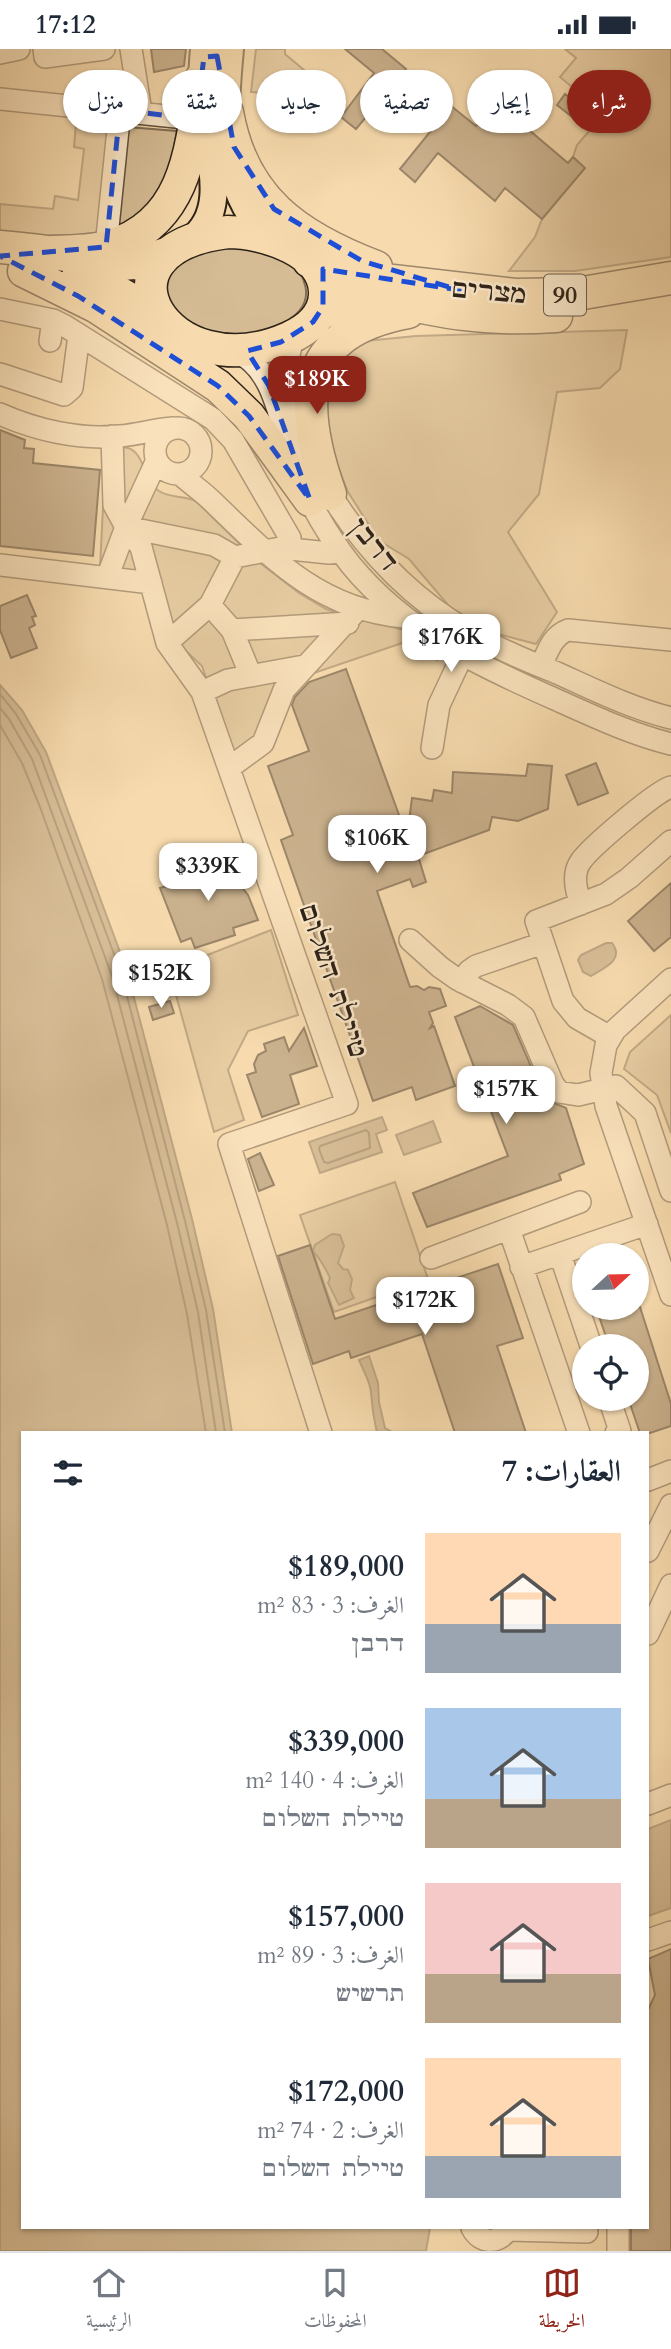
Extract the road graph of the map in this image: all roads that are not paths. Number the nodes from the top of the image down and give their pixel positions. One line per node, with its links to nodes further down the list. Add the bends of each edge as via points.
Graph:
1 (19, 49): 6 (street)
2 (44, 49): 3 (street, via 46,57)
3 (104, 49)
4 (131, 49): 8 (street)
5 (230, 49): 9 (main road)
6 (0, 53)
7 (203, 64): 19 (main road, via 203,113 213,200 204,227)
8 (131, 70)
9 (229, 70)
10 (0, 99): 11 (street)
11 (63, 105)
12 (127, 133): 18 (street)
13 (192, 133): 18 (highway, via 185,171 168,206 143,230)
14 (227, 133): 16 (main road, via 233,176 245,207)
15 (231, 133): 25 (highway, via 261,195 292,223 338,250)
16 (269, 237): 19 (highway, 90, via 228,232 205,235); 21 (highway, 90)
17 (0, 247): 20 (highway, 90)
18 (106, 247): 20 (highway)
19 (177, 248): 20 (highway, 90, via 123,266); 28 (highway, via 153,273 153,301)
20 (51, 253)
21 (309, 261): 25 (highway, מצרים / 90, via 349,276); 27 (highway, via 324,285)
22 (12, 270): 28 (highway, 90, via 80,280 118,293); 41 (highway, via 78,296 218,386)
23 (671, 278): 25 (highway, מצרים / 90, via 608,291)
24 (671, 296): 25 (highway, מצרים / 90, via 564,316 513,317)
25 (460, 302): 27 (highway, מצרים / 90, via 372,300 343,304); 41 (highway, via 396,314 354,329 331,349 316,373 310,404)
26 (0, 309): 29 (street)
27 (319, 314): 31 (highway, 90)
28 (160, 316): 33 (highway, 90, via 195,343)
29 (52, 320): 30 (street); 32 (street)
30 (79, 335): 34 (street, via 72,388 64,395); 36 (street)
31 (294, 336): 33 (highway, 90); 41 (street, דרבן, via 287,361 289,393)
32 (50, 341)
33 (234, 351): 41 (street, דרבן, via 251,359 266,379 298,476)
34 (0, 374)
35 (0, 414): 37 (street, via 48,430)
36 (213, 419): 38 (street); 44 (street, via 233,440)
37 (117, 436): 38 (street, via 151,430); 39 (street, via 139,442); 42 (street, טיילת השלום, via 114,505)
38 (189, 436): 39 (street, via 161,436); 40 (street, via 202,453 196,466); 43 (street)
39 (156, 456): 40 (street, via 166,471); 42 (street)
40 (180, 474): 43 (street)
41 (320, 497): 47 (street, דרבן); 60 (street, דרבן, via 413,593 465,630)
42 (126, 527): 46 (street, via 214,545); 49 (street); 50 (street, טיילת השלום, via 141,547)
43 (239, 528): 45 (street)
44 (290, 538)
45 (267, 552): 46 (street); 47 (street, via 280,548); 51 (street)
46 (235, 557): 52 (street)
47 (346, 559): 51 (street, via 347,586); 54 (street, דרבן)
48 (0, 565): 49 (street)
49 (107, 577): 50 (street)
50 (150, 583): 57 (street, טיילת השלום)
51 (323, 594): 53 (street)
52 (210, 605): 55 (street); 57 (street)
53 (353, 616): 54 (street); 55 (street); 59 (street)
54 (404, 617): 58 (street, דרבן)
55 (232, 630): 61 (street)
56 (671, 640): 60 (street, via 568,630 553,641)
57 (167, 643): 62 (street, טיילת השלום)
58 (462, 656): 64 (street, דרבן, via 617,727); 65 (street, via 439,705)
59 (304, 666): 61 (street); 66 (street, via 284,690 263,743)
60 (541, 666): 63 (street, דרבן)
61 (251, 675): 62 (street)
62 (202, 692): 66 (street, טיילת השלום)
63 (671, 719)
64 (671, 744)
65 (432, 748)
66 (229, 768): 86 (street, טיילת השלום, via 348,1104 229,1144)
67 (671, 787): 69 (street, via 650,798 581,860 576,880)
68 (671, 841): 69 (street, via 620,885)
69 (581, 904): 71 (street, via 536,921)
70 (410, 940): 73 (street)
71 (543, 943): 73 (street, via 477,966); 74 (street, via 567,1007)
72 (671, 979): 74 (street)
73 (462, 982): 75 (street, via 524,1017 559,1092 578,1095)
74 (610, 1037): 75 (street, via 601,1063)
75 (602, 1089): 76 (street, via 616,1086 643,1109); 78 (street)
76 (671, 1191)
77 (580, 1202): 79 (street)
78 (646, 1224): 80 (street); 83 (street)
79 (509, 1229): 81 (street); 82 (street)
80 (560, 1254): 82 (street); 84 (street)
81 (431, 1258)
82 (521, 1267): 87 (street)
83 (671, 1295)
84 (587, 1334)
85 (613, 1411): 88 (street)
86 (320, 1431)
87 (578, 1431)
88 (620, 1431)
89 (671, 1471): 90 (street)
90 (649, 1480)
91 (671, 1505): 92 (street)
92 (649, 1549)
93 (671, 1585): 94 (street)
94 (649, 1632)
95 (671, 1795): 96 (street)
96 (649, 1804)
97 (671, 1932): 98 (street)
98 (649, 1940)
99 (473, 2229): 100 (street, via 489,2241 501,2238)
100 (508, 2229): 102 (street)
101 (618, 2229): 103 (street)
102 (587, 2237)
103 (618, 2251)

